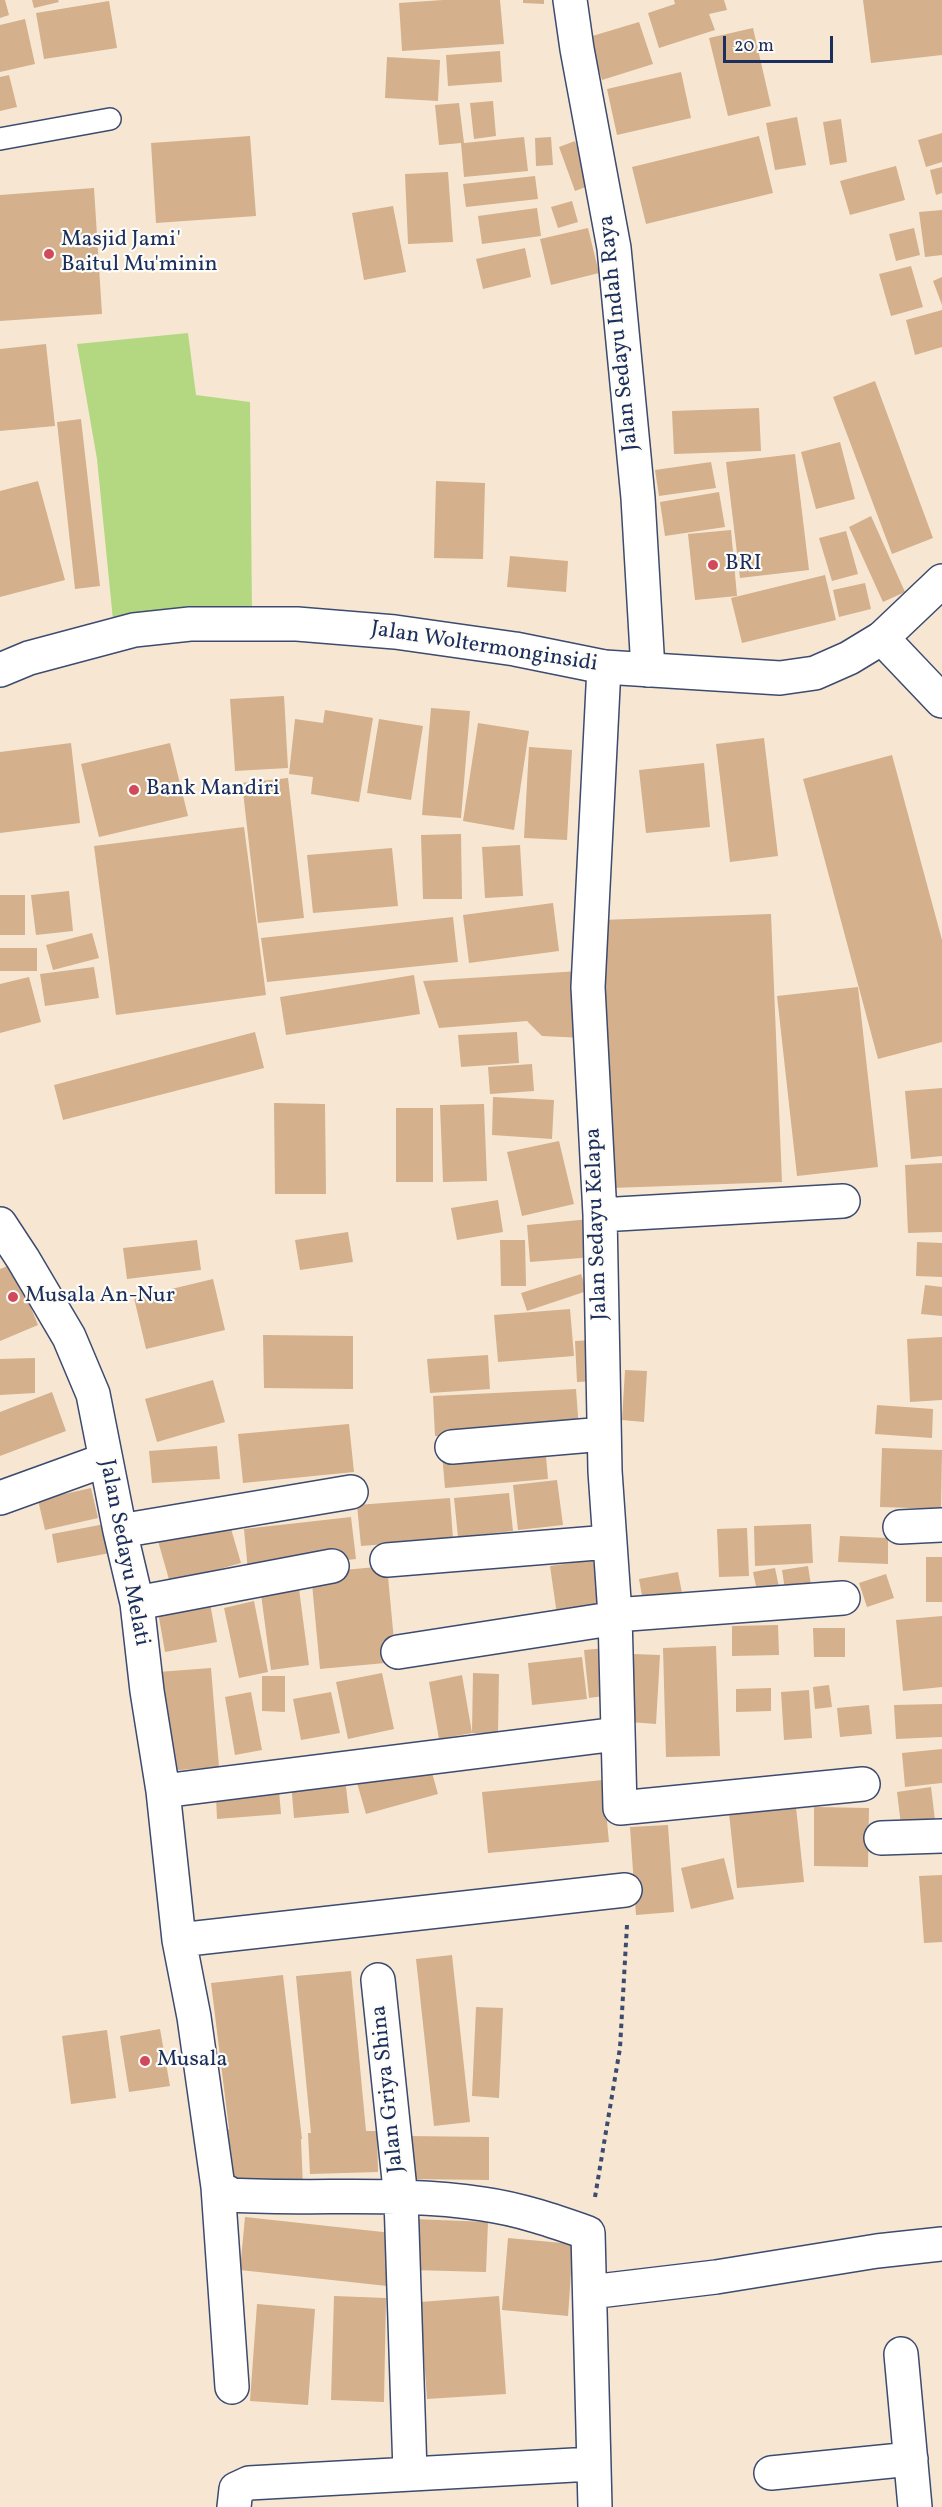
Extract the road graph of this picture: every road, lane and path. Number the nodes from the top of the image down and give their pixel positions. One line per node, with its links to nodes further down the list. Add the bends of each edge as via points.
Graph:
1 (570, 0): 8 (street, Jalan Sedayu Indah Raya, via 614,248 638,498)
2 (110, 119): 3 (lane)
3 (0, 140)
4 (942, 581): 5 (street, Jalan Woltermonginsidi)
5 (882, 638): 8 (street, Jalan Woltermonginsidi, via 815,673 780,678); 9 (street)
6 (604, 667): 7 (street, Jalan Woltermonginsidi, via 396,632 297,624 190,624 134,630 29,658); 8 (street, Jalan Woltermonginsidi); 11 (street, Jalan Sedayu Kelapa, via 588,987)
7 (0, 670)
8 (648, 670)
9 (942, 701)
10 (843, 1201): 11 (street)
11 (600, 1215): 13 (street, Jalan Sedayu Kelapa)
12 (0, 1224): 15 (street, Jalan Sedayu Melati, via 58,1317 83,1366 93,1394)
13 (604, 1434): 14 (street); 21 (street, Jalan Sedayu Kelapa)
14 (452, 1448)
15 (105, 1460): 17 (street); 20 (street, Jalan Sedayu Melati)
16 (351, 1492): 20 (street)
17 (0, 1498)
18 (942, 1525): 19 (street)
19 (900, 1527)
20 (120, 1531): 25 (street, Jalan Sedayu Melati)
21 (609, 1542): 22 (street); 26 (street, Jalan Sedayu Kelapa)
22 (387, 1560)
23 (332, 1566): 25 (street)
24 (843, 1598): 26 (street)
25 (137, 1603): 30 (street, Jalan Sedayu Melati)
26 (615, 1615): 27 (street, via 604,1620); 28 (street, Jalan Sedayu Kelapa)
27 (398, 1652)
28 (617, 1734): 29 (street, Jalan Sedayu Kelapa, via 620,1808); 30 (street)
29 (863, 1784)
30 (163, 1791): 34 (street, Jalan Sedayu Melati)
31 (942, 1836): 32 (street)
32 (880, 1838)
33 (625, 1890): 34 (street); 38 (path, via 628,1905 620,2048)
34 (179, 1940): 36 (street)
35 (378, 1980): 37 (street, Jalan Griya Shina)
36 (218, 2187): 37 (street, Jalan Griya Shina, via 232,2195); 42 (street)
37 (401, 2199): 38 (street, Jalan Griya Shina, via 482,2204 530,2213); 45 (street)
38 (588, 2233): 40 (street)
39 (942, 2244): 40 (street)
40 (599, 2290): 44 (street)
41 (901, 2354): 43 (street)
42 (232, 2387)
43 (911, 2459): 46 (street); 49 (street)
44 (592, 2464): 45 (street); 48 (street)
45 (410, 2472): 47 (street, via 249,2482 236,2489)
46 (771, 2473)
47 (234, 2507)
48 (595, 2507)
49 (915, 2507)

